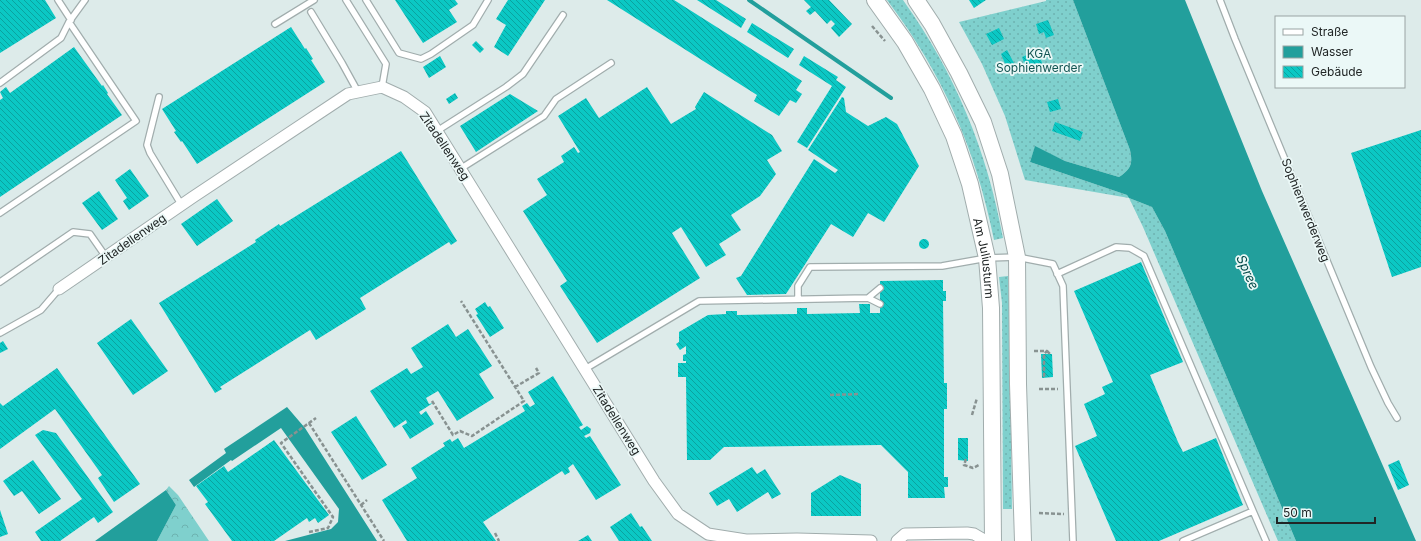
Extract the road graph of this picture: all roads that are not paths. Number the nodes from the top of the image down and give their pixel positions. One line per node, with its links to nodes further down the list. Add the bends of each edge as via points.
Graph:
1 (58, 0): 12 (lane)
2 (85, 0): 12 (lane)
3 (314, 0): 13 (lane)
4 (346, 0): 16 (lane, via 386,64)
5 (366, 0): 6 (lane, via 399,53 421,59 473,25)
6 (488, 0)
7 (875, 0): 25 (main road, Am Juliusturm, via 905,42 932,89 954,136 970,184)
8 (916, 0): 24 (main road, via 959,73 983,122 1000,174)
9 (1220, 0): 35 (lane, Sophienwerderweg, via 1371,367)
10 (310, 12): 17 (lane)
11 (563, 15): 19 (lane, via 523,74)
12 (70, 21): 15 (lane, via 61,38); 22 (lane, via 136,121)
13 (275, 24)
14 (611, 63): 20 (lane, via 556,99 544,116)
15 (0, 83)
16 (382, 87): 17 (street, Zitadellenweg); 19 (street, Zitadellenweg, via 404,97 425,112)
17 (358, 92): 21 (street, Zitadellenweg, via 348,94)
18 (159, 97): 21 (lane, via 147,145)
19 (437, 131): 20 (street, Zitadellenweg)
20 (460, 169): 34 (street, Zitadellenweg)
21 (182, 204): 23 (street, Zitadellenweg)
22 (0, 213)
23 (106, 256): 27 (lane, via 90,234 73,232); 29 (street, Zitadellenweg)
24 (1017, 257): 25 (lane); 26 (lane, via 1053,264); 42 (main road)
25 (987, 258): 30 (lane, via 942,266 810,267 798,286); 41 (main road, Am Juliusturm, via 991,308)
26 (1057, 274): 36 (lane, via 1116,247 1130,248 1144,256); 43 (lane, via 1063,286)
27 (0, 282)
28 (880, 288): 31 (lane)
29 (59, 289): 33 (lane, via 41,310)
30 (798, 298): 31 (lane); 34 (lane, via 699,301)
31 (868, 298): 32 (lane)
32 (880, 304)
33 (0, 333)
34 (585, 369): 37 (street, Zitadellenweg, via 654,481 678,514)
35 (1397, 418)
36 (1253, 511): 44 (lane); 45 (lane)
37 (708, 538): 38 (street, Zitadellenweg)
38 (871, 541)
39 (896, 541): 40 (street, via 905,534 967,533)
40 (986, 541)
41 (993, 541)
42 (1023, 541)
43 (1073, 541)
44 (1183, 541)
45 (1266, 541)

